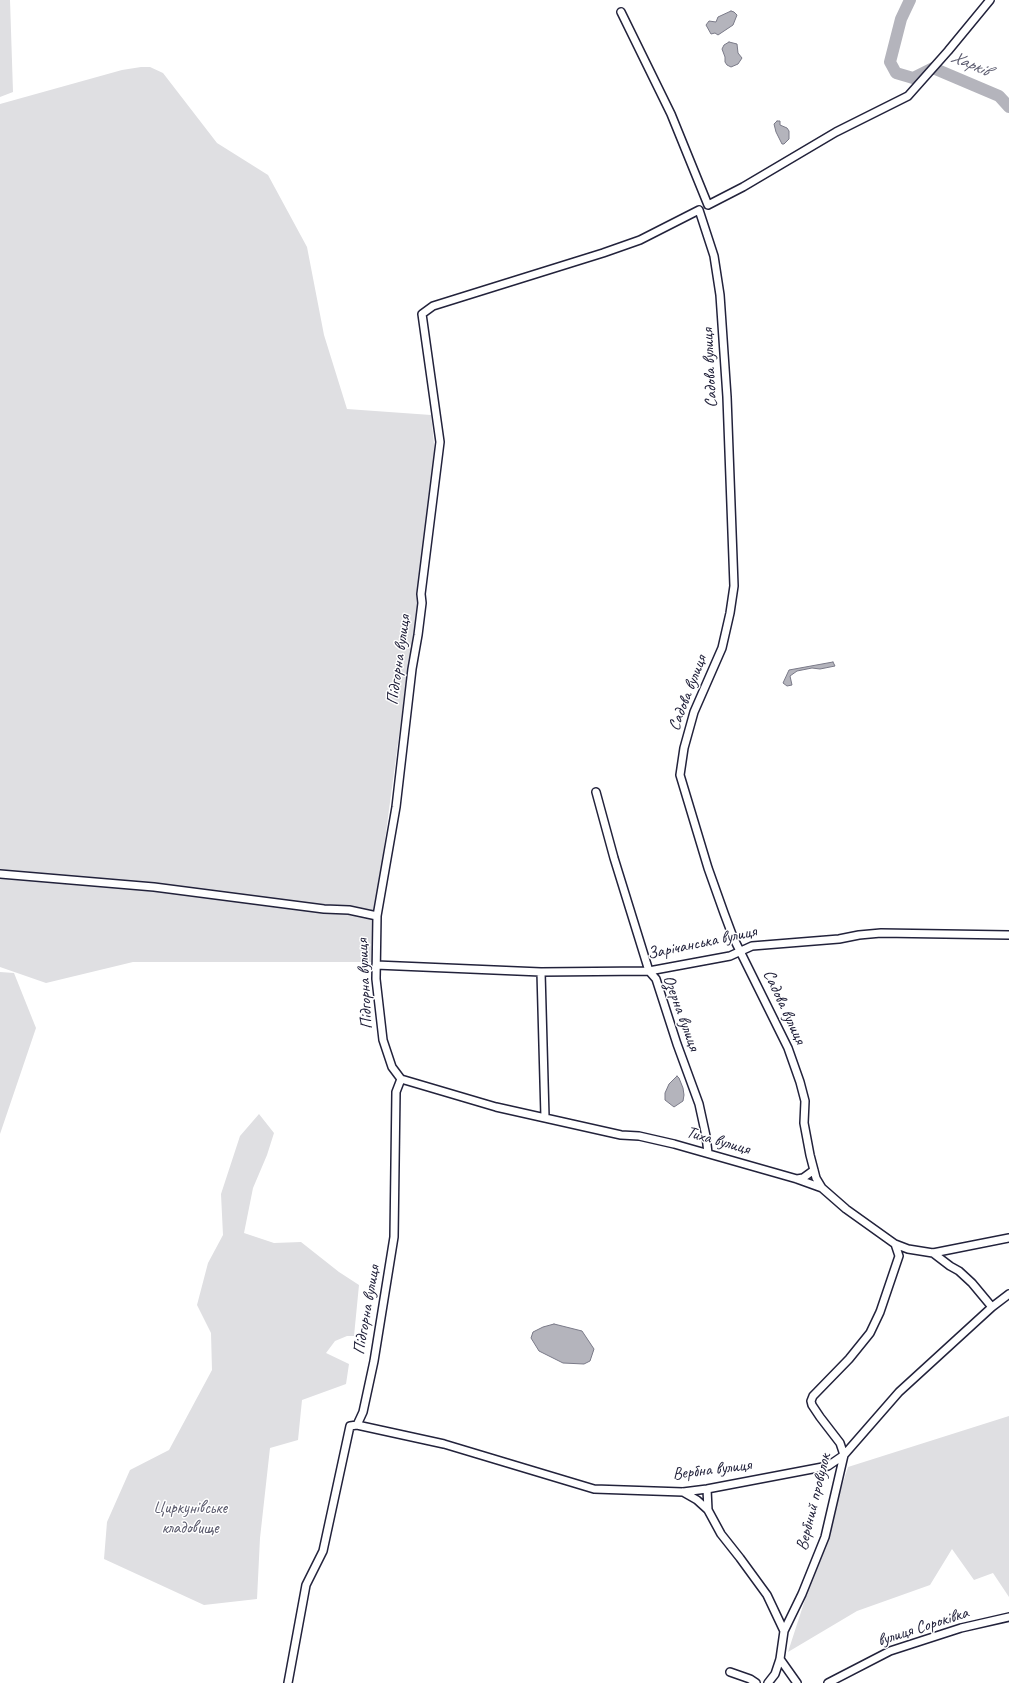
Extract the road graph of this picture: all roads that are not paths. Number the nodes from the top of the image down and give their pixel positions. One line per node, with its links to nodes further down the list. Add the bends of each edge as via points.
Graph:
1 (990, 0): 2 (street, via 908,96 874,111 708,205 671,114)
2 (621, 12)
3 (699, 210): 6 (street, Підгорна вулиця, via 640,240 433,306 422,314 440,442 396,807); 8 (street, Садова вулиця, via 714,256 720,295 727,397 734,586 722,648 694,712 680,775 716,891)
4 (596, 792): 10 (street, Озерна вулиця)
5 (0, 874): 6 (street, via 154,887 349,910)
6 (377, 916): 9 (street, Підгорна вулиця)
7 (1009, 935): 8 (street, Зарічанська вулиця, via 881,933 752,946)
8 (740, 950): 10 (street, Зарічанська вулиця, via 730,956); 15 (street, Садова вулиця, via 788,1048 800,1082 805,1101 806,1138)
9 (376, 965): 11 (street, Зарічанська вулиця); 12 (street, Підгорна вулиця, via 383,1040 392,1067)
10 (649, 971): 11 (street, Зарічанська вулиця); 14 (street, Озерна вулиця, via 656,979 699,1104)
11 (541, 972): 13 (street)
12 (401, 1079): 13 (street, Тиха вулиця, via 496,1107); 23 (street, Підгорна вулиця, via 396,1092 394,1237 374,1361 363,1412)
13 (545, 1117): 14 (street, Тиха вулиця)
14 (708, 1153): 16 (street, Тиха вулиця)
15 (814, 1170): 16 (street); 17 (street, Садова вулиця)
16 (797, 1179): 17 (street, Тиха вулиця)
17 (822, 1188): 19 (street, Тиха вулиця, via 846,1209)
18 (1009, 1238): 20 (street, Тиха вулиця)
19 (895, 1244): 20 (street, Тиха вулиця); 24 (street, Вербний провулок, via 899,1256 870,1333 811,1401 840,1443)
20 (933, 1253): 22 (street, via 959,1271)
21 (1009, 1294): 22 (street, Вербна вулиця)
22 (992, 1307): 24 (street, Вербна вулиця, via 899,1392)
23 (357, 1425): 26 (street, Вербна вулиця, via 444,1444 594,1489); 32 (street, Підгорна вулиця, via 350,1426 323,1551 306,1585)
24 (844, 1455): 25 (street, Вербна вулиця, via 828,1466); 29 (street, Вербний провулок, via 825,1537)
25 (707, 1489): 26 (street, Вербна вулиця); 27 (street)
26 (683, 1492): 27 (street)
27 (708, 1510): 29 (street, via 721,1534 767,1595)
28 (1009, 1617): 36 (street, вулиця Сороківка, via 961,1628 890,1651)
29 (784, 1631): 30 (street, Вербний провулок)
30 (780, 1659): 34 (street, Вербний провулок, via 775,1674); 35 (street)
31 (730, 1672): 33 (street)
32 (288, 1683)
33 (756, 1683)
34 (768, 1683)
35 (797, 1683)
36 (828, 1683)

